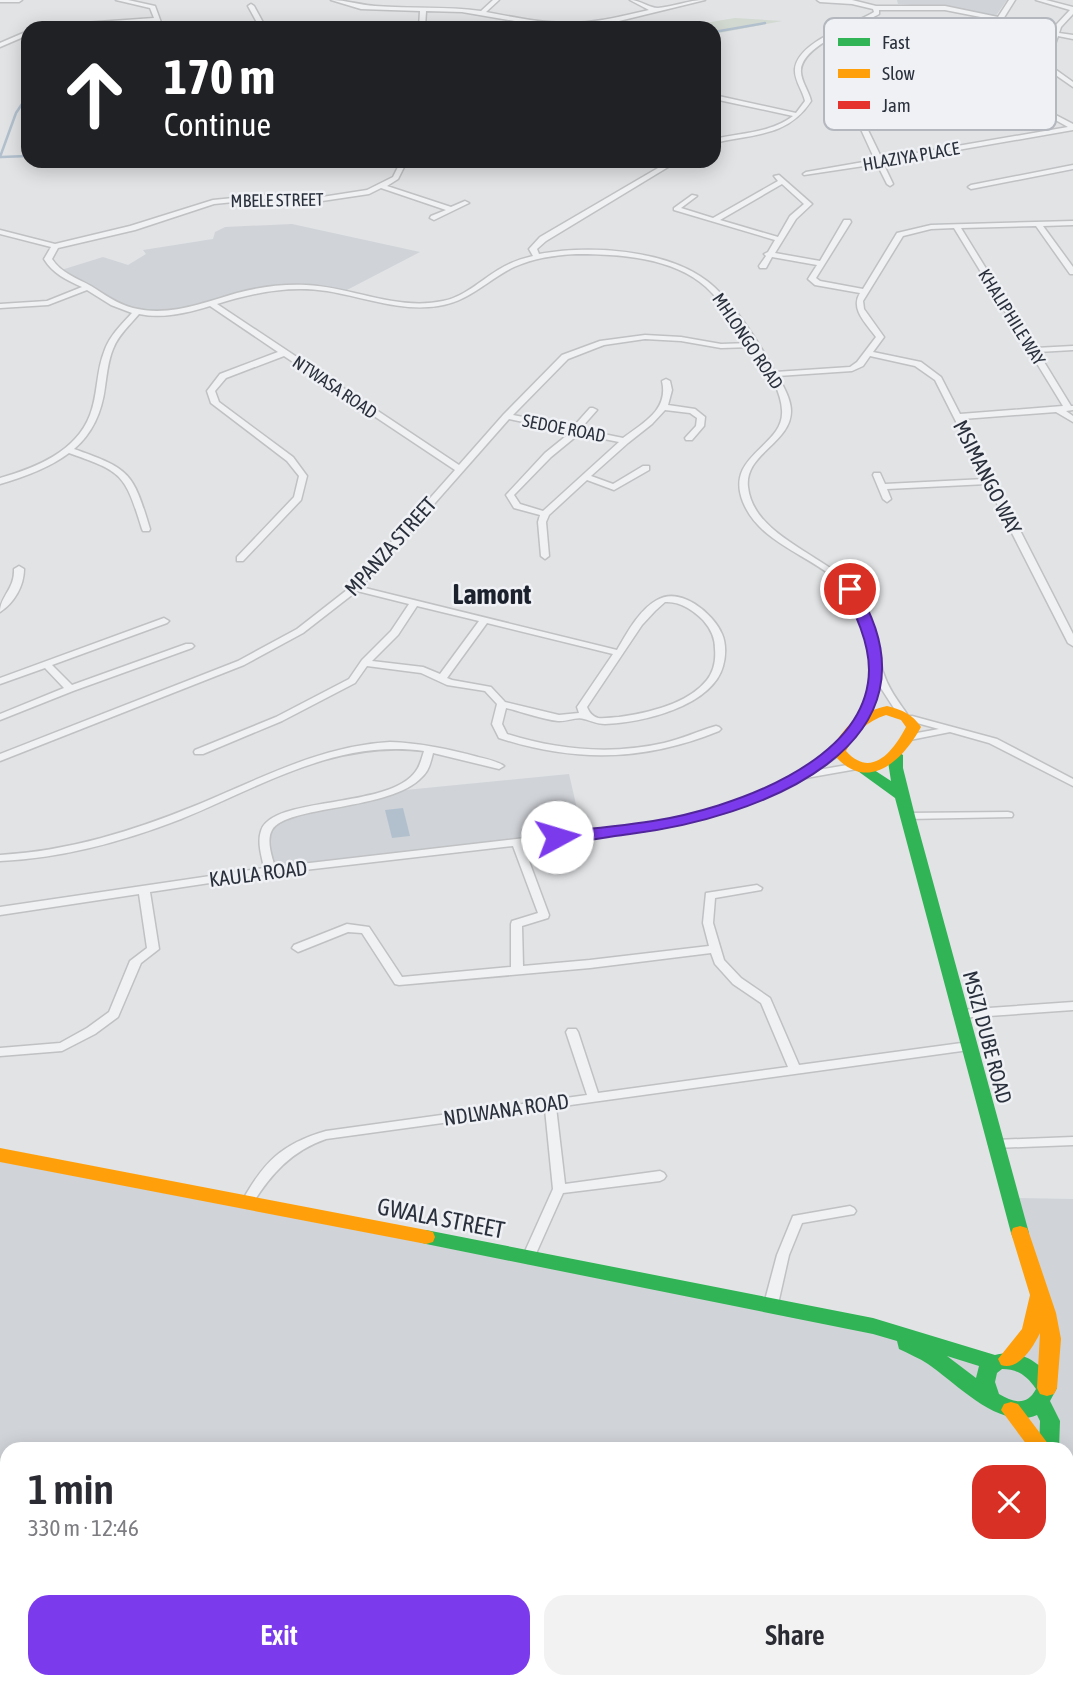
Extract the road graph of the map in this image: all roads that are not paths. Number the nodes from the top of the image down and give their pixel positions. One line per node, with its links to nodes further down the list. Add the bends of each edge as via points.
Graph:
1 (0, 0): 2 (street)
2 (19, 0)
3 (119, 0): 24 (street, via 153,7)
4 (334, 0): 14 (street)
5 (496, 0): 20 (street)
6 (633, 0): 18 (street)
7 (702, 0): 18 (street)
8 (820, 0): 13 (street)
9 (1012, 0): 23 (street)
10 (1039, 0): 19 (street)
11 (430, 1): 15 (street); 17 (street)
12 (251, 6): 26 (street)
13 (876, 8): 21 (street, via 877,13); 22 (street, via 928,7)
14 (391, 9): 15 (street); 27 (street, via 411,13)
15 (401, 9): 16 (street)
16 (423, 9): 17 (street); 28 (street)
17 (439, 9): 20 (street)
18 (654, 10): 30 (street)
19 (1073, 10): 31 (street)
20 (484, 11): 29 (street)
21 (867, 18)
22 (993, 18)
23 (1000, 18)
24 (158, 19): 25 (street)
25 (136, 21)
26 (260, 21)
27 (419, 21)
28 (422, 21)
29 (532, 21)
30 (609, 21)
31 (1056, 32)
32 (21, 36): 34 (street)
33 (824, 40): 38 (street, via 797,70 808,101)
34 (0, 45)
35 (1056, 72): 36 (street)
36 (1073, 85)
37 (721, 98): 38 (street)
38 (798, 115): 42 (street, via 773,128)
39 (1056, 118): 40 (street)
40 (1073, 127): 43 (street, HLAZIYA PLACE)
41 (864, 130): 43 (street)
42 (721, 139)
43 (880, 161): 47 (street, HLAZIYA PLACE); 48 (street)
44 (1073, 167): 50 (street)
45 (402, 168): 49 (street)
46 (663, 168): 64 (street, via 543,239 533,249)
47 (806, 174)
48 (890, 184)
49 (384, 187): 53 (street); 62 (street, MBELE STREET, via 342,198 213,202)
50 (971, 187)
51 (694, 196): 55 (street, via 676,209)
52 (465, 203): 53 (street)
53 (451, 209): 54 (street)
54 (434, 218)
55 (713, 222): 61 (street); 61 (street, via 780,179 808,204)
56 (847, 222): 65 (street)
57 (1073, 223): 58 (street)
58 (1038, 224): 59 (street); 67 (street)
59 (957, 227): 69 (street, via 919,229 896,238); 75 (street, KHALIPHILE WAY)
60 (0, 232): 62 (street)
61 (778, 239): 63 (street)
62 (55, 246): 68 (street, MHLONGO ROAD, via 49,264)
63 (768, 254): 65 (street); 66 (street)
64 (537, 257): 70 (street, MHLONGO ROAD, via 513,264 471,294 440,304 393,304 311,287 262,290); 73 (street, MHLONGO ROAD, via 618,255 682,270 716,292)
65 (820, 263): 69 (street, via 813,281)
66 (763, 266)
67 (1073, 272)
68 (88, 288): 71 (street, via 48,303); 72 (street, MHLONGO ROAD)
69 (864, 292): 77 (street, via 858,305 880,337)
70 (211, 304): 72 (street, MHLONGO ROAD, via 176,312); 76 (street, NTWASA ROAD)
71 (0, 306)
72 (136, 312): 89 (street, via 109,348 94,421)
73 (753, 345): 78 (street, MHLONGO ROAD); 83 (street, MPANZA STREET, via 645,337 591,346 558,362)
74 (1073, 348): 75 (street)
75 (1032, 350): 81 (street, KHALIPHILE WAY)
76 (285, 353): 91 (street, NTWASA ROAD); 101 (street, via 223,376 211,391 215,403 298,465 303,476 298,498)
77 (869, 353): 78 (street, via 847,370); 84 (street, MSIMANGO WAY, via 926,368 938,379)
78 (774, 374): 113 (street, MHLONGO ROAD, via 784,394 787,416 746,470 746,498 767,528 850,589 866,621)
79 (666, 382): 80 (street, via 669,393)
80 (663, 407): 87 (street, via 692,411 701,417 700,426); 88 (street, SEDOE ROAD)
81 (1066, 408): 84 (street); 85 (street, KHALIPHILE WAY)
82 (593, 410): 86 (street)
83 (507, 416): 86 (street, SEDOE ROAD); 91 (street, MPANZA STREET)
84 (956, 417): 95 (street, MSIMANGO WAY)
85 (1073, 420)
86 (578, 429): 88 (street, SEDOE ROAD); 98 (street, via 510,495 517,506)
87 (689, 438)
88 (625, 441): 93 (street)
89 (69, 450): 94 (street); 99 (street, via 129,478)
90 (646, 468): 93 (street, via 614,487)
91 (459, 469): 103 (street, MPANZA STREET)
92 (877, 475): 96 (street)
93 (585, 477): 98 (street)
94 (0, 481)
95 (989, 481): 96 (street); 108 (street, MSIMANGO WAY)
96 (883, 487): 97 (street)
97 (887, 499)
98 (545, 514): 100 (street)
99 (146, 529)
100 (545, 556)
101 (240, 559)
102 (19, 569): 105 (street, via 13,593)
103 (355, 588): 104 (street); 129 (street, MPANZA STREET, via 300,631 241,663)
104 (414, 603): 106 (street); 111 (street, via 391,639)
105 (0, 609)
106 (485, 620): 110 (street); 114 (street)
107 (164, 621): 112 (street)
108 (1073, 643)
109 (189, 646): 116 (street)
110 (619, 653): 118 (street, via 582,707); 118 (street, via 653,606 668,599 702,615 718,636 720,654 708,684 670,708 598,722)
111 (365, 663): 114 (street, via 423,670); 127 (street, via 357,677 335,692)
112 (47, 665): 115 (street); 116 (street)
113 (876, 668): 119 (street, MHLONGO ROAD, via 884,689); 121 (street, MHLONGO ROAD, via 874,690)
114 (442, 678): 117 (street, via 488,689)
115 (0, 681)
116 (70, 689): 120 (street)
117 (502, 704): 118 (street, via 559,719); 122 (street, via 498,724 503,736 561,750 632,751 682,742)
118 (585, 715)
119 (905, 716): 121 (main road, via 878,710); 123 (street); 124 (main road, via 914,727)
120 (0, 717)
121 (862, 718): 126 (main road)
122 (716, 729)
123 (962, 733): 124 (street); 133 (street, via 1009,747)
124 (910, 737): 128 (main road)
125 (429, 750): 130 (street); 138 (street, via 377,746 306,760 127,836); 139 (street, via 419,775 396,790 271,823 265,843)
126 (838, 751): 131 (main road, via 844,761); 132 (street, KAULA ROAD)
127 (199, 752)
128 (895, 755): 131 (main road, via 878,766); 134 (main road, MSIZI DUBE ROAD)
129 (0, 758)
130 (499, 766)
131 (858, 768): 132 (street, KAULA ROAD); 134 (main road)
132 (802, 776): 137 (street, KAULA ROAD, via 739,804 678,821)
133 (1073, 783)
134 (903, 797): 136 (main road, MSIZI DUBE ROAD)
135 (1008, 815): 136 (street)
136 (907, 816): 147 (main road, MSIZI DUBE ROAD)
137 (517, 842): 139 (street, KAULA ROAD); 145 (street, via 544,915 516,924)
138 (0, 858)
139 (270, 871): 140 (street, KAULA ROAD)
140 (144, 888): 142 (street, KAULA ROAD); 150 (street, via 153,949 136,961 114,1014 62,1047)
141 (757, 888): 144 (street, via 710,895 708,923)
142 (0, 911)
143 (298, 948): 145 (street, via 355,927 368,932 399,981)
144 (715, 949): 145 (street); 151 (street, via 726,971 766,1001)
145 (517, 969)
146 (1073, 1006): 147 (street)
147 (960, 1014): 149 (main road, MSIZI DUBE ROAD)
148 (572, 1032): 152 (street)
149 (970, 1046): 151 (street, NDLWANA ROAD); 155 (main road, MSIZI DUBE ROAD)
150 (0, 1052)
151 (795, 1070): 152 (street, NDLWANA ROAD)
152 (594, 1098): 153 (street, NDLWANA ROAD)
153 (550, 1104): 158 (street); 159 (street, NDLWANA ROAD, via 312,1139 272,1164)
154 (1073, 1141): 155 (street)
155 (995, 1144): 162 (main road, MSIZI DUBE ROAD)
156 (0, 1155): 159 (main road, GWALA STREET)
157 (660, 1176): 158 (street)
158 (559, 1189): 161 (street)
159 (247, 1203): 161 (main road, GWALA STREET)
160 (850, 1211): 163 (street, via 797,1219)
161 (528, 1258): 163 (main road, GWALA STREET)
162 (1035, 1287): 165 (main road, MSIZI DUBE ROAD, via 1035,1328 1027,1341); 166 (main road, MSIZI DUBE ROAD, via 1051,1339)
163 (771, 1304): 164 (main road, GWALA STREET)
164 (873, 1326): 165 (main road, GWALA STREET); 167 (main road, GWALA STREET, via 939,1360)
165 (1001, 1361): 166 (main road, via 1029,1364 1038,1371); 167 (main road, via 984,1373 982,1381)
166 (1044, 1396): 168 (main road, via 1023,1411); 170 (main road, MSIZI DUBE ROAD)
167 (990, 1398): 168 (main road)
168 (1011, 1410): 169 (main road)
169 (1036, 1442)
170 (1049, 1442)

